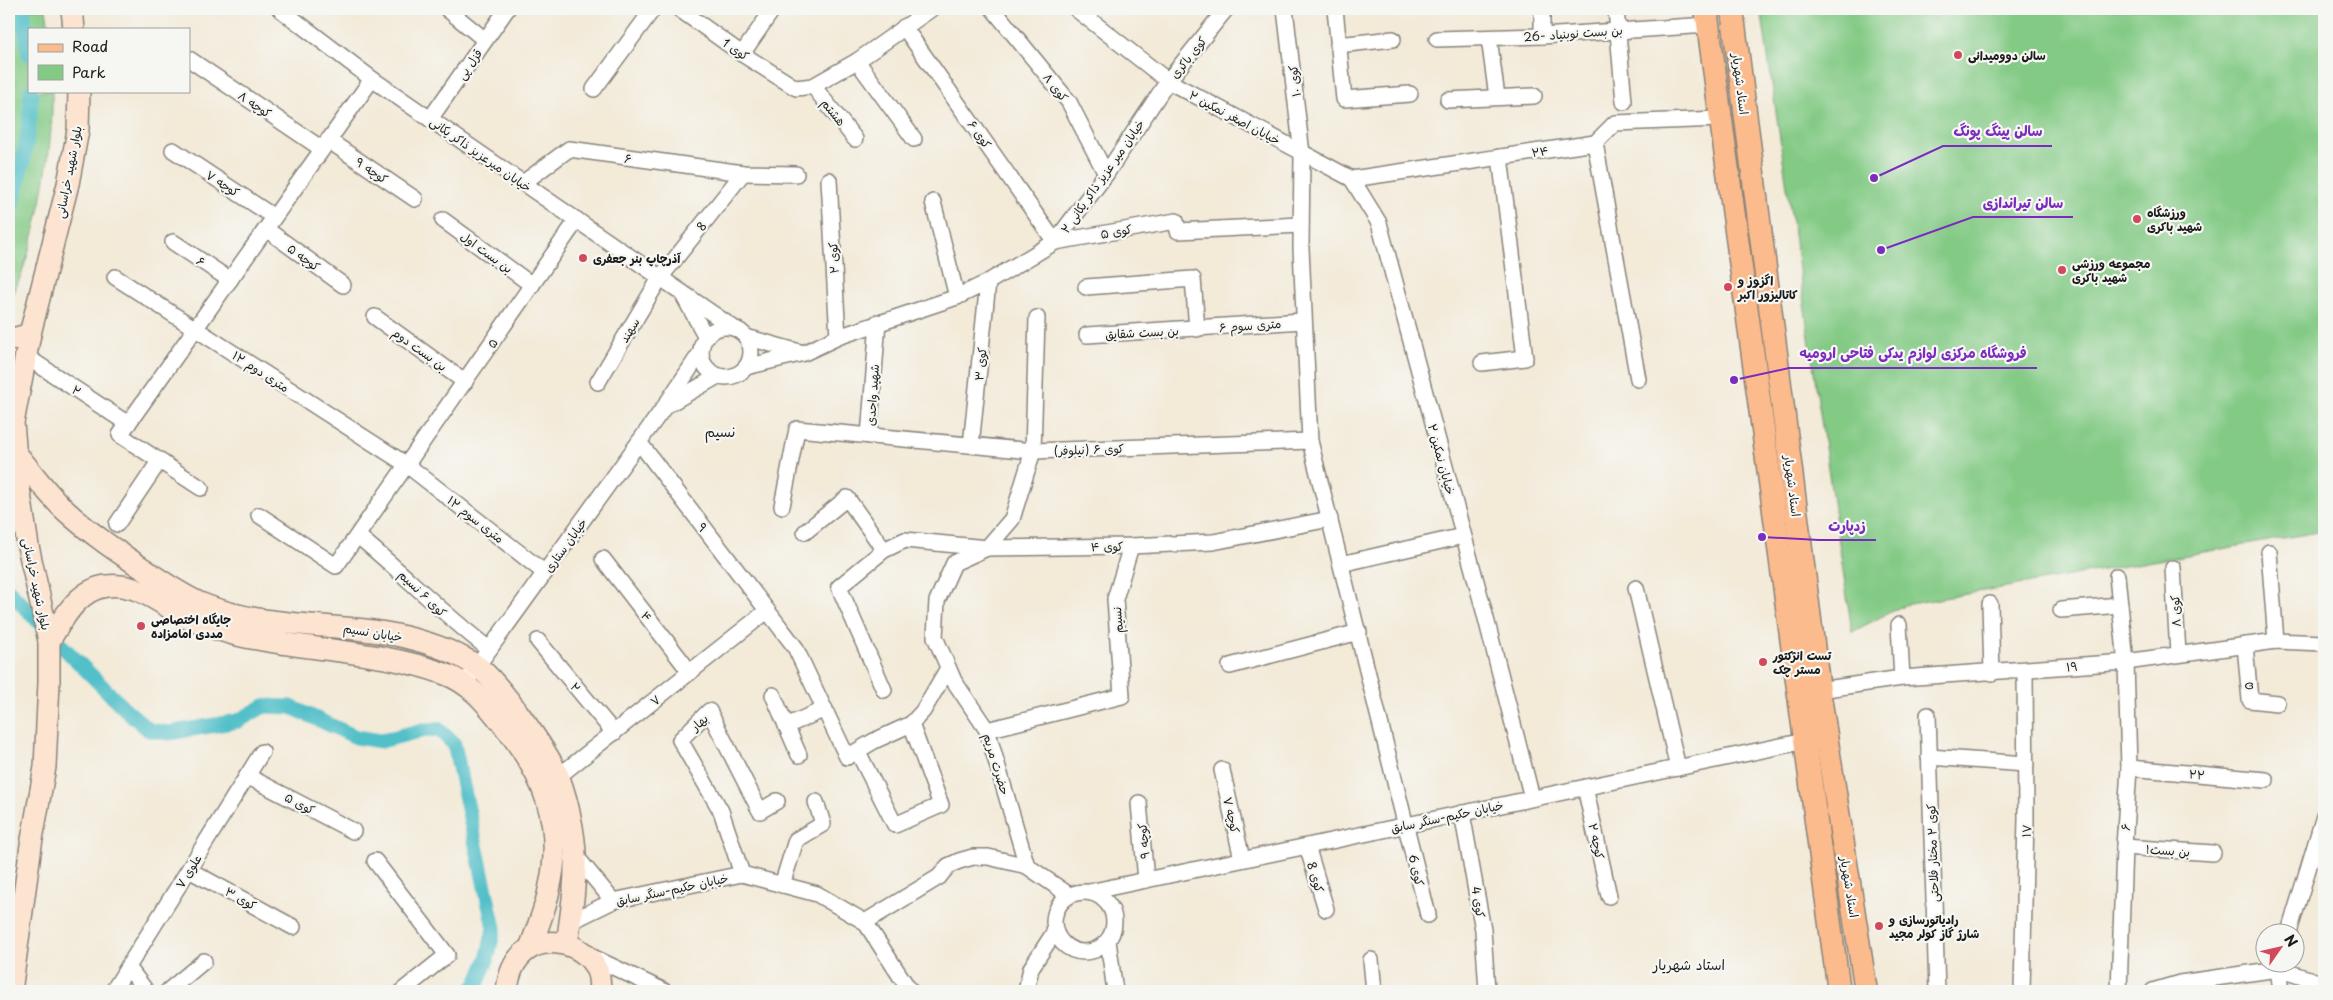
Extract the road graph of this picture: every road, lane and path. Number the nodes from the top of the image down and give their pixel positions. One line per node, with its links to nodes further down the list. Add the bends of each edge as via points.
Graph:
1 (72, 9): 19 (main road)
2 (280, 9): 30 (street, خیابان میرعزیز ذاکر یکانی)
3 (446, 9): 25 (street)
4 (507, 9): 25 (street, قزل پی)
5 (653, 9): 33 (street)
6 (679, 9): 27 (street, کوی 1)
7 (774, 9): 27 (street)
8 (931, 9): 18 (street)
9 (993, 9): 51 (street, کوی ۸, via 1068,102)
10 (1076, 9): 31 (street, خیابان اصغر نمکین ۲)
11 (1226, 9): 31 (street, کوی باکری)
12 (1285, 9): 47 (street, کوی ۱۰)
13 (1335, 9): 26 (street)
14 (1542, 9): 21 (street)
15 (1616, 9): 20 (street)
16 (1732, 9): 106 (main road, استاد شهریار)
17 (1707, 17): 20 (street, 26- بن بست نوبنیاد); 41 (main road, استاد شهریار)
18 (904, 27): 29 (street); 62 (street, کوی ۶)
19 (74, 28)
20 (1617, 30): 21 (street, 26- بن بست نوبنیاد); 39 (street)
21 (1542, 36): 22 (street, 26- بن بست نوبنیاد)
22 (1490, 38): 24 (street, 26- بن بست نوبنیاد); 37 (street)
23 (1393, 39): 26 (street)
24 (1437, 39)
25 (485, 40): 40 (street, قزل پی)
26 (1338, 45): 35 (street, via 1344,99)
27 (742, 54): 32 (street, کوی 1, via 796,88)
28 (190, 59): 45 (street, کوچه ۸)
29 (857, 61): 32 (street); 43 (street)
30 (372, 79): 40 (street, خیابان میرعزیز ذاکر یکانی); 45 (street)
31 (1168, 81): 47 (street, خیابان اصغر نمکین ۲); 51 (street, ۲ خیابان میر عزیز ذاکر یکانی)
32 (813, 86): 42 (street, هشتم)
33 (594, 89)
34 (79, 92): 79 (main road, بلوار شهید خراسانی, via 78,130 68,184)
35 (1410, 94)
36 (1534, 96): 37 (street)
37 (1497, 97): 38 (street)
38 (1448, 100)
39 (1624, 102)
40 (430, 119): 54 (street, خیابان میرعزیز ذاکر یکانی)
41 (1720, 119): 44 (street, via 1615,123); 107 (main road, استاد شهریار)
42 (855, 138)
43 (914, 139)
44 (1595, 143): 48 (street, ۲۴); 91 (street)
45 (325, 145): 55 (street, کوچه ۹); 59 (street)
46 (173, 150): 59 (street, کوچه ۷)
47 (1302, 154): 52 (street); 60 (street, کوی ۱۰)
48 (1500, 157): 52 (street, ۲۴); 88 (street, via 1525,358)
49 (743, 173): 50 (street, ۶); 54 (street, ۶, via 569,149); 64 (street, 8)
50 (796, 174)
51 (1106, 174): 62 (street, ۲ خیابان میر عزیز ذاکر یکانی)
52 (1352, 179): 114 (street, خیابان نمکین ۲, via 1379,223)
53 (829, 180): 83 (street, کوی ۲)
54 (523, 183): 58 (street, خیابان میرعزیز ذاکر یکانی)
55 (414, 199)
56 (933, 202): 71 (street)
57 (443, 220): 68 (street, بن بست اول)
58 (577, 220): 64 (street, خیابان میرعزیز ذاکر یکانی); 68 (street, ۵)
59 (270, 223): 65 (street); 67 (street, کوچه ۵)
60 (1301, 225): 62 (street, کوی ۵, via 1177,226); 74 (street, کوی ۱۰)
61 (173, 242): 65 (street, ۶)
62 (1055, 242): 66 (street, ۲ خیابان میر عزیز ذاکر یکانی)
63 (115, 277): 77 (street, ۱۲ متری دوم)
64 (660, 278): 70 (street, خیابان میرعزیز ذاکر یکانی); 93 (street, سهند)
65 (230, 280): 77 (street)
66 (988, 282): 71 (street, ۲ خیابان میر عزیز ذاکر یکانی); 100 (street, کوی ۳)
67 (343, 285)
68 (532, 285): 92 (street, ۵)
69 (1086, 287): 78 (street, via 1193,279)
70 (683, 296): 76 (street, خیابان میرعزیز ذاکر یکانی); 81 (street)
71 (957, 297): 75 (street, ۲ خیابان میر عزیز ذاکر یکانی)
72 (375, 317): 92 (street, بن بست دوم)
73 (1037, 318): 102 (street)
74 (1304, 321): 78 (street, ۶ متری سوم); 98 (street, کوی ۱۰)
75 (878, 322): 83 (street, ۲ خیابان میر عزیز ذاکر یکانی); 97 (street, شهید واحدی)
76 (732, 327): 81 (street, via 717,328); 82 (street)
77 (195, 328): 96 (street); 104 (street, ۱۲ متری دوم)
78 (1197, 329): 80 (street, بن بست شقایق)
79 (30, 334): 84 (main road); 87 (main road, بلوار شهید خراسانی)
80 (1087, 335)
81 (706, 337): 85 (street)
82 (746, 337): 86 (street); 89 (street, via 751,352)
83 (838, 337): 86 (street, ۲ خیابان میر عزیز ذاکر یکانی)
84 (9, 340)
85 (701, 352): 90 (street, via 706,367); 94 (street, خیابان ستاری)
86 (804, 353): 89 (street, ۲ خیابان میر عزیز ذاکر یکانی)
87 (26, 357): 95 (main road, بلوار شهید خراسانی); 96 (street, ۲)
88 (1482, 363)
89 (746, 367): 90 (street, via 734,376)
90 (718, 376): 94 (street)
91 (1638, 379)
92 (465, 382): 104 (street, ۵)
93 (598, 382)
94 (665, 406): 99 (street, خیابان ستاری)
95 (11, 419): 101 (main road, بلوار شهید خراسانی)
96 (128, 424): 103 (street, via 120,435)
97 (869, 436): 100 (street, کوی ۶ (نیلوفر)); 108 (street, شهید واحدی, via 796,429)
98 (1310, 441): 102 (street, کوی ۶ (نیلوفر)); 110 (street, کوی ۱۰)
99 (639, 442): 124 (street, خیابان ستاری); 130 (street, ۹)
100 (971, 445): 102 (street, کوی ۶ (نیلوفر))
101 (15, 452): 133 (main road, بلوار شهید خراسانی, via 28,546); 146 (main road, خیابان نسیم, via 67,512 104,542 204,605 253,617 404,636 438,646)
102 (1033, 452): 118 (street, via 1012,519)
103 (160, 460): 105 (street); 111 (street)
104 (407, 465): 113 (street, ۵); 124 (street, ۱۲ متری سوم)
105 (201, 488)
106 (1796, 502): 107 (main road); 115 (main road, استاد شهریار)
107 (1772, 505): 116 (main road, استاد شهریار)
108 (782, 506)
109 (258, 515): 113 (street, ۵, via 336,566)
110 (1330, 518): 117 (street, کوی ۴, via 1214,542); 122 (street, کوی 6)
111 (117, 524)
112 (805, 532): 119 (street, via 847,498)
113 (358, 536): 138 (street, کوی ۶ نسیم, via 453,622)
114 (1463, 536): 122 (street); 171 (street, خیابان نمکین ۲)
115 (1801, 542): 116 (main road); 149 (main road, استاد شهریار)
116 (1778, 545): 158 (main road, استاد شهریار)
117 (1132, 546): 118 (street, کوی ۴); 156 (street, نسیم, via 1115,599 1122,696)
118 (987, 548): 119 (street, کوی ۴, via 905,540); 142 (street, حضرت مریم, via 954,563 937,601 935,637)
119 (884, 550): 148 (street, کوی ۴, via 839,587)
120 (2269, 552): 135 (street)
121 (603, 559): 144 (street, ۴)
122 (1341, 564): 132 (street, کوی 6)
123 (2173, 568): 139 (street, کوی ۸)
124 (545, 573): 138 (street, خیابان ستاری)
125 (2117, 576): 128 (street, ۶)
126 (1636, 588): 164 (street)
127 (1990, 604): 145 (street)
128 (2120, 605): 129 (street); 140 (street, ۶)
129 (2061, 610)
130 (767, 611): 144 (street, ۷); 152 (street, ۹, via 795,647)
131 (1899, 625): 147 (street)
132 (1359, 632): 141 (street); 177 (street, کوی 6)
133 (48, 641): 146 (main road, خیابان نسیم, via 77,600 107,586 123,587 140,591 184,616 233,633); 204 (main road, بلوار شهید خراسانی, via 46,766)
134 (538, 641): 157 (street, ۲)
135 (2276, 641): 136 (street, ۱۹); 137 (street, ۱۹)
136 (2324, 643)
137 (2245, 645): 139 (street, ۱۹); 151 (street, ۵, via 2250,700)
138 (489, 649): 146 (street, خیابان ستاری)
139 (2178, 654): 140 (street, ۱۹)
140 (2126, 662): 143 (street, ۱۹); 165 (street, ۶)
141 (1230, 666)
142 (948, 668): 154 (street, via 923,711); 156 (street, حضرت مریم)
143 (2025, 670): 145 (street, ۱۹); 163 (street, ۱۷)
144 (690, 672): 157 (street, ۷)
145 (1992, 673): 147 (street, ۱۹)
146 (471, 675): 169 (main road, خیابان نسیم, via 493,682 533,735)
147 (1902, 678): 149 (street, ۱۹)
148 (884, 690)
149 (1819, 690): 228 (main road, استاد شهریار)
150 (773, 695): 155 (street)
151 (2276, 702)
152 (825, 709): 155 (street); 160 (street, ۹, via 847,757)
153 (1928, 715): 162 (street, کوی ۲ مختار فلاحتی)
154 (911, 724): 160 (street); 160 (street, via 941,805 894,825)
155 (786, 726): 161 (street)
156 (987, 730): 185 (street, حضرت مریم)
157 (614, 733): 169 (street, ۷)
158 (1805, 741): 164 (street, خیابان حکیم-سنگر سابق); 227 (main road, استاد شهریار)
159 (262, 752): 167 (street, علوی ۷)
160 (858, 752)
161 (799, 755)
162 (1929, 757): 163 (street); 229 (street, کوی ۲ مختار فلاحتی)
163 (2026, 764): 230 (street, ۱۷)
164 (1678, 768): 170 (street, خیابان حکیم-سنگر سابق)
165 (2129, 768): 168 (street, ۲۲); 180 (street, ۶)
166 (1222, 770): 183 (street, کوچه ۷)
167 (247, 776): 178 (street, کوی ۵); 186 (street, علوی ۷)
168 (2266, 780)
169 (551, 782): 182 (main road, خیابان نسیم, via 567,806); 202 (main road, خیابان نسیم, via 549,802 555,840 550,890)
170 (1585, 787): 171 (street, خیابان حکیم-سنگر سابق); 192 (street, کوچه ۲)
171 (1532, 798): 175 (street, خیابان حکیم-سنگر سابق)
172 (777, 801): 187 (street, بهار, via 760,811 709,711 680,740 721,811)
173 (816, 802): 189 (street, via 823,824 796,840)
174 (1139, 803): 188 (street, کوچه ۹)
175 (1462, 813): 177 (street, خیابان حکیم-سنگر سابق); 226 (street, کوی 4, via 1482,921)
176 (2324, 816): 198 (street)
177 (1406, 825): 179 (street, خیابان حکیم-سنگر سابق); 195 (street, کوی 6)
178 (352, 831)
179 (1307, 846): 183 (street, خیابان حکیم-سنگر سابق); 194 (street, کوی 8)
180 (2124, 847): 181 (street, بن بست۱); 231 (street, ۶)
181 (2213, 853)
182 (575, 855): 193 (street); 196 (main road, خیابان نسیم)
183 (1242, 860): 188 (street, خیابان حکیم-سنگر سابق)
184 (375, 861): 218 (street, via 447,955)
185 (1027, 866): 191 (street); 197 (street, via 988,857 959,861 948,866 939,877)
186 (188, 870): 199 (street, کوی ۳); 207 (street, علوی ۷)
187 (742, 874): 189 (street, خیابان حکیم-سنگر سابق); 193 (street, خیابان حکیم-سنگر سابق)
188 (1146, 880): 190 (street, خیابان حکیم-سنگر سابق)
189 (782, 885): 197 (street, خیابان حکیم-سنگر سابق, via 817,894)
190 (1089, 892): 191 (street); 201 (street, via 1099,895 1112,911 1113,932)
191 (1068, 896): 200 (street, via 1055,911)
192 (1609, 896)
193 (614, 901): 196 (street, خیابان حکیم-سنگر سابق)
194 (1326, 909)
195 (1428, 915)
196 (570, 922): 203 (main road, خیابان نسیم)
197 (865, 922): 222 (street)
198 (2292, 922)
199 (293, 927)
200 (1055, 931): 201 (street, via 1059,940 1074,951 1092,952); 223 (street, via 1031,968)
201 (1108, 941): 224 (street)
202 (530, 948): 203 (main road, via 548,942); 219 (main road, via 517,959 509,974)
203 (576, 949): 220 (main road, via 596,969); 221 (street)
204 (14, 950): 213 (main road, بلوار شهید خراسانی); 214 (main road)
205 (1371, 960): 225 (street)
206 (204, 961): 217 (street)
207 (128, 967): 215 (street, علوی ۷); 216 (street)
208 (2256, 971): 212 (street)
209 (2279, 972): 233 (street)
210 (2294, 972): 211 (street)
211 (2324, 984)
212 (2190, 986): 232 (street)
213 (11, 991)
214 (18, 991)
215 (113, 991)
216 (146, 991)
217 (168, 991)
218 (402, 991)
219 (507, 991)
220 (599, 991)
221 (664, 991)
222 (910, 991)
223 (1026, 991)
224 (1115, 991)
225 (1374, 991)
226 (1487, 991)
227 (1839, 991)
228 (1866, 991)
229 (1937, 991)
230 (2022, 991)
231 (2119, 991)
232 (2154, 991)
233 (2281, 991)

